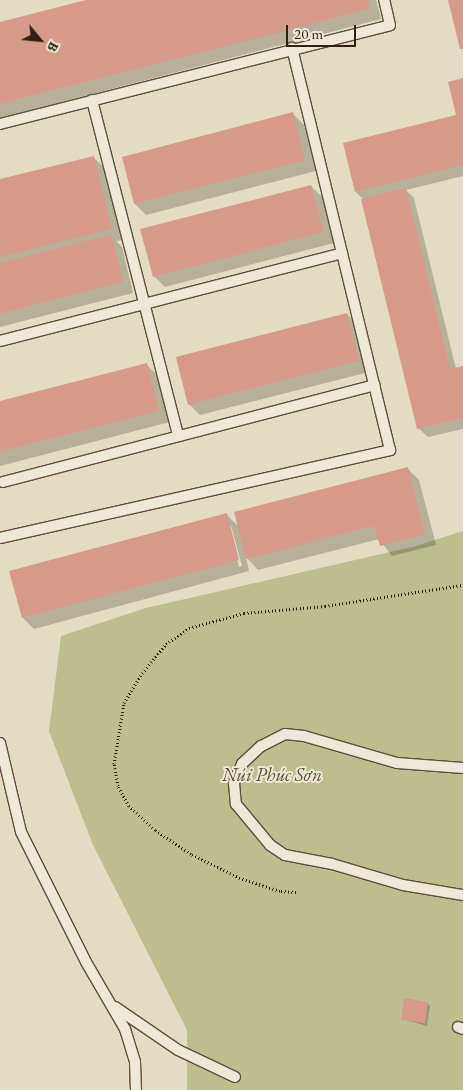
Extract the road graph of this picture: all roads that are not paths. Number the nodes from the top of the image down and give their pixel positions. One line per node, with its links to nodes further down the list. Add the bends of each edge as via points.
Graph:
1 (384, 0): 2 (lane, via 390,25)
2 (292, 48): 3 (lane); 5 (lane)
3 (92, 100): 4 (lane); 6 (lane)
4 (0, 124)
5 (342, 253): 6 (lane); 8 (lane)
6 (144, 304): 7 (lane); 9 (lane)
7 (0, 341)
8 (375, 385): 9 (lane); 11 (lane, via 390,450)
9 (178, 436): 10 (lane)
10 (3, 482)
11 (0, 538)
12 (0, 743): 15 (lane, via 21,832)
13 (463, 768): 14 (lane, via 397,763 304,736 285,734 261,746 242,764 234,783 236,804 270,845 285,855 332,864 403,885)
14 (463, 895)
15 (110, 1004): 16 (lane, via 178,1050); 17 (lane, via 125,1029 135,1062)
16 (235, 1077)
17 (136, 1090)

